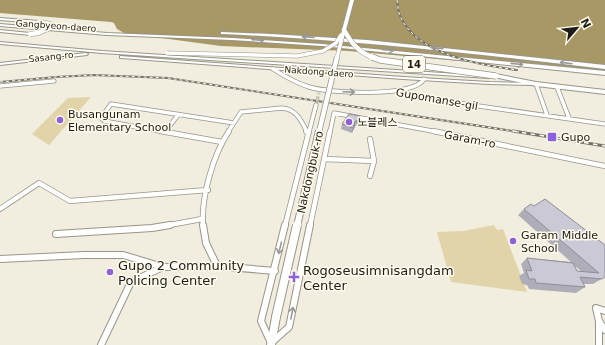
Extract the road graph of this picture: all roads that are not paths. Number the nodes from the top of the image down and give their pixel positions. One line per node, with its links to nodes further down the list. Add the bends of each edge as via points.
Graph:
1 (352, 0): 3 (main road, Nakdongbuk-ro)
2 (0, 22): 4 (main road, bridge, via 50,24 50,28 38,33); 10 (main road, Gangbyeon-daero, one-way to 2, bridge, via 364,40 113,30); 12 (main road, Gangbyeon-daero, one-way to 12, bridge, via 107,34 322,45)
3 (344, 30): 7 (main road, bridge, via 336,43 323,51 297,56); 15 (main road, 14, bridge, via 354,48 380,60); 46 (main road, Nakdongbuk-ro, bridge)
4 (0, 31)
5 (0, 43): 6 (main road, Nakdong-daero)
6 (46, 48): 7 (main road, Nakdong-daero); 8 (main road, via 47,54)
7 (102, 52): 8 (main road, Sasang-ro); 11 (main road, Nakdong-daero / 14, via 123,57); 15 (main road, Nakdong-daero, via 508,78)
8 (41, 58): 9 (main road, Sasang-ro)
9 (0, 64)
10 (605, 67)
11 (273, 68): 13 (main road, Nakdong-daero / 14); 18 (street, Gupomanse-gil, one-way to 18, via 319,93 327,90)
12 (605, 73)
13 (424, 79): 15 (main road, Nakdong-daero / 14, via 489,84); 18 (street, via 416,86)
14 (54, 81): 16 (street)
15 (536, 84): 17 (main road, Nakdong-daero / 14); 22 (street)
16 (0, 86)
17 (557, 86): 19 (main road, Nakdong-daero / 14); 23 (street)
18 (399, 90): 22 (street, Gupomanse-gil, via 444,101)
19 (605, 92)
20 (316, 105): 27 (street)
21 (178, 115): 24 (street); 26 (street); 26 (street, via 111,104 101,119)
22 (547, 116): 23 (street, Gupomanse-gil)
23 (569, 118): 25 (street, Gupomanse-gil)
24 (234, 123): 27 (street, via 242,112 289,109 294,112); 29 (street)
25 (605, 124)
26 (165, 132): 29 (street)
27 (308, 134): 41 (street, one-way to 41)
28 (370, 139): 31 (street)
29 (222, 142): 34 (street)
30 (324, 159): 31 (street); 32 (street, Garam-ro, via 334,113); 46 (street, one-way to 30, via 289,327)
31 (374, 161): 33 (street)
32 (605, 166)
33 (370, 176)
34 (208, 190): 35 (street, via 70,201 39,183); 36 (street)
35 (0, 209)
36 (202, 220): 37 (street, via 152,228); 39 (street, via 204,236)
37 (56, 234)
38 (0, 260): 40 (street, via 84,254 123,255)
39 (217, 266): 40 (street); 41 (street)
40 (163, 267): 45 (street, via 152,275 139,277 131,282)
41 (275, 271): 46 (street, via 262,321)
42 (605, 311): 43 (street, via 596,308)
43 (599, 321): 44 (street); 47 (street)
44 (605, 330)
45 (101, 345)
46 (270, 345)
47 (600, 345)

